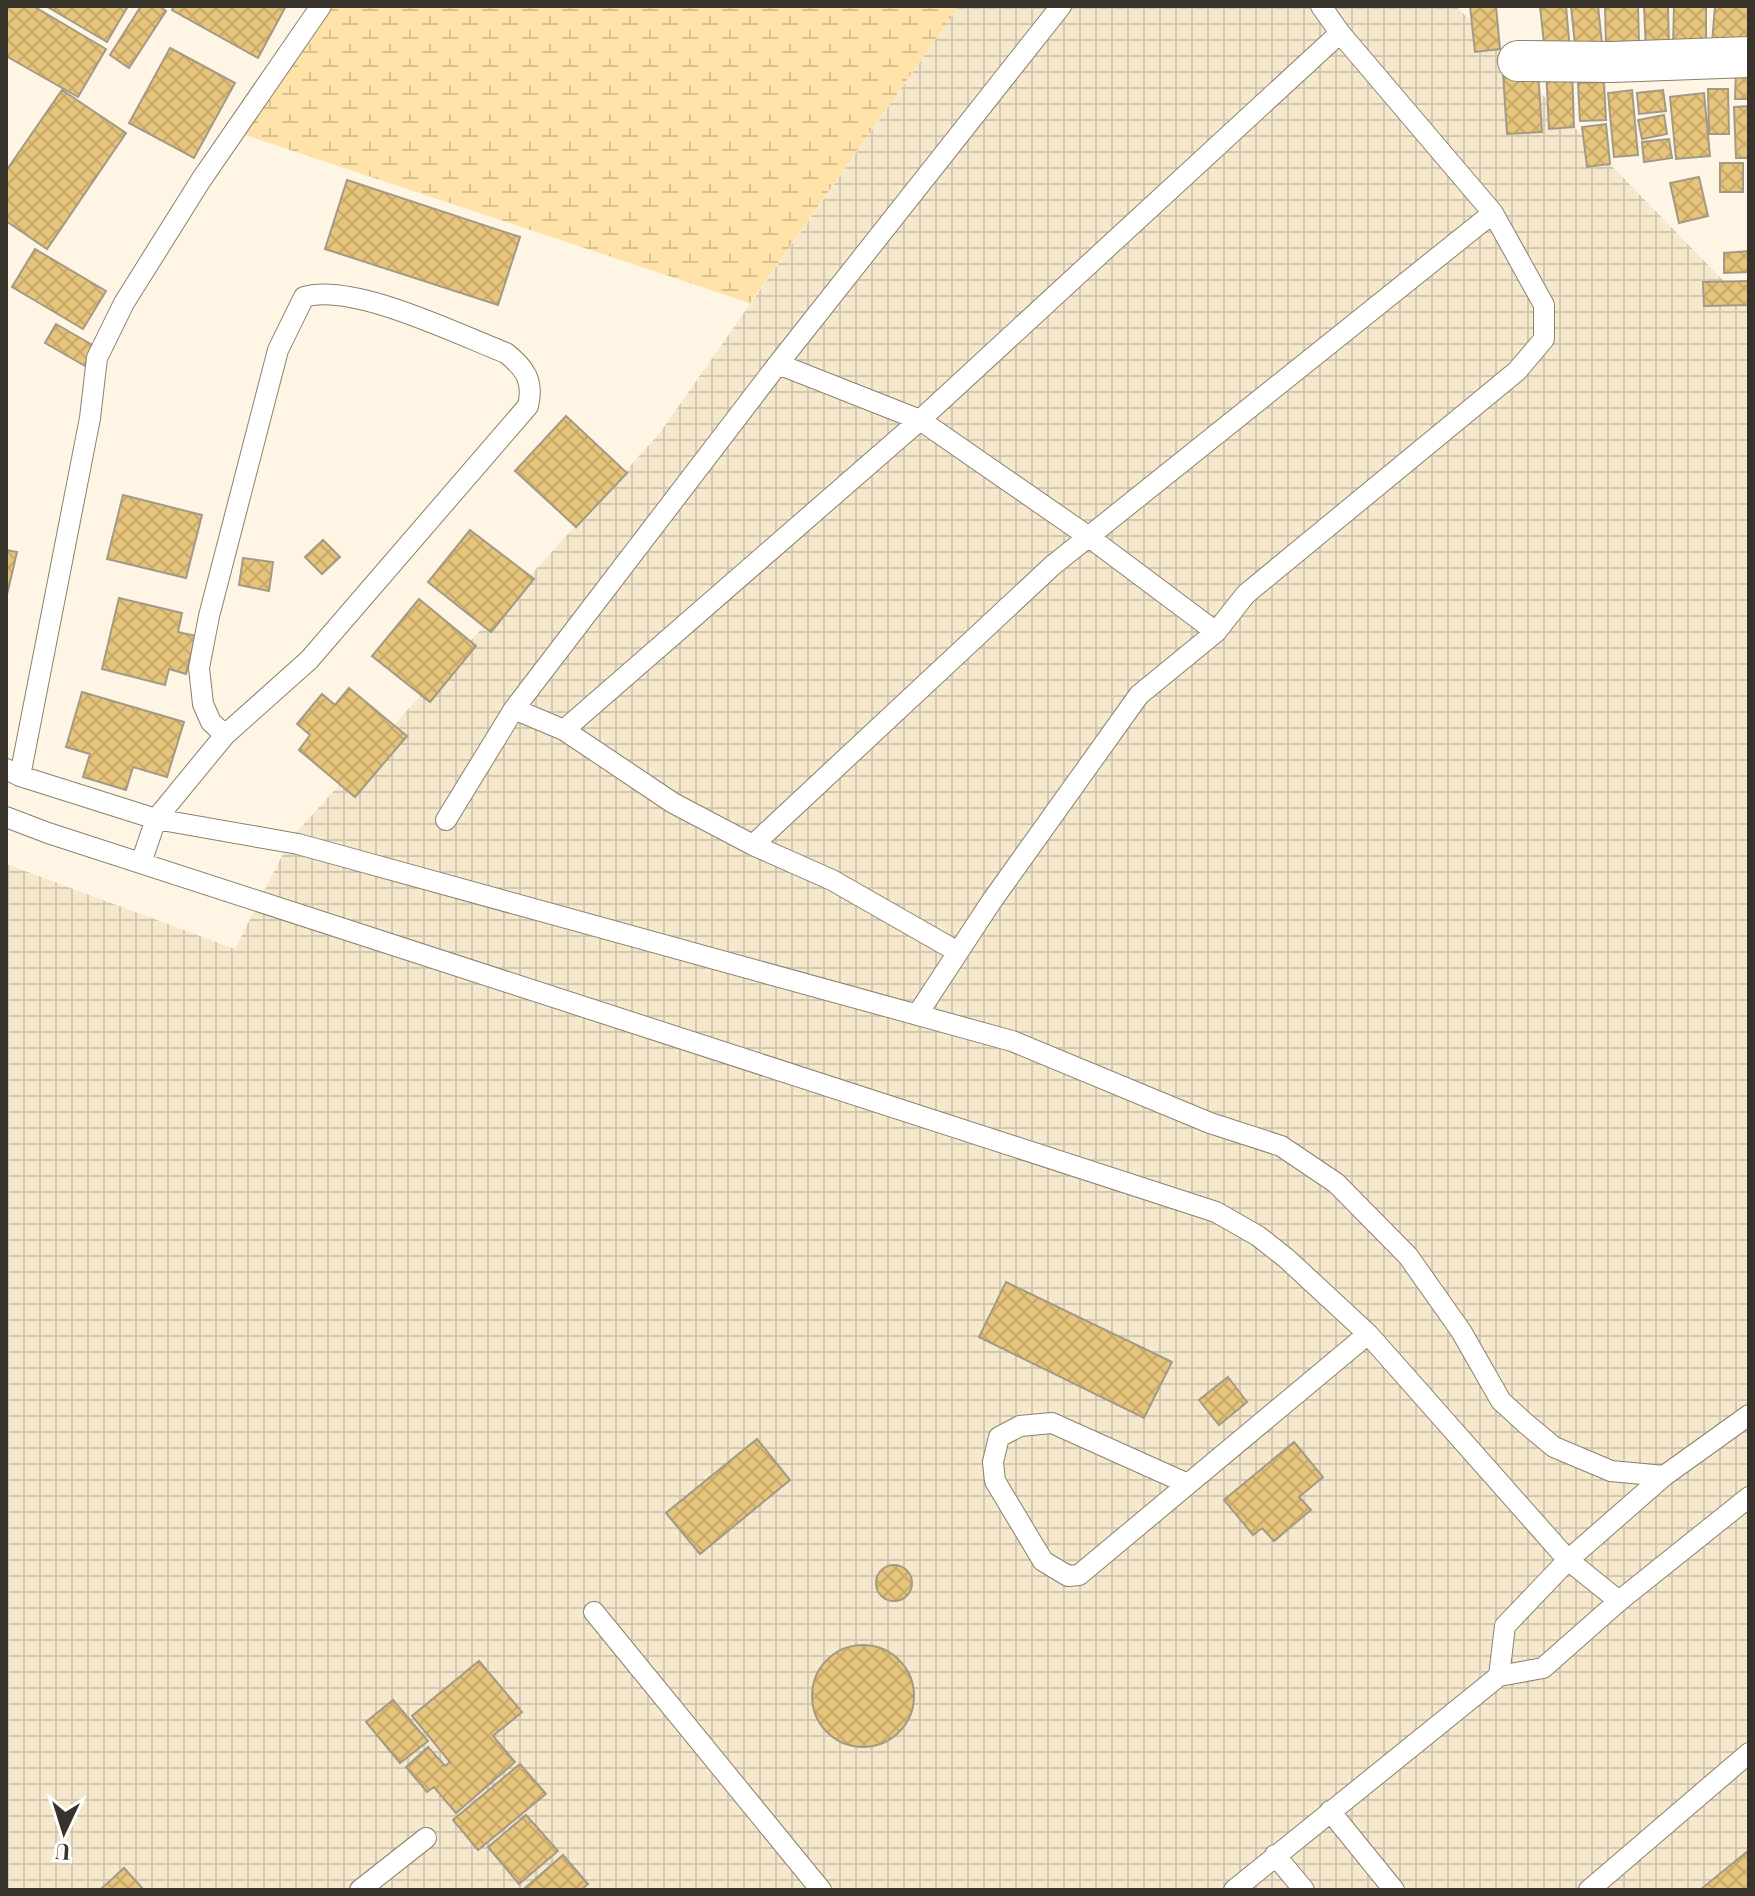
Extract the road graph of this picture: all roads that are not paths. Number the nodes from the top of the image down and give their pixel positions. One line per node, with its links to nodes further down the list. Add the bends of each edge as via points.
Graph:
1 (321, 6): 15 (lane, via 201,180 124,303 97,358 90,418)
2 (1061, 6): 8 (lane)
3 (1321, 6): 4 (lane)
4 (1340, 33): 7 (lane); 9 (lane)
5 (1749, 57): 6 (street)
6 (1518, 61)
7 (1493, 213): 10 (lane); 11 (lane, via 1544,305 1544,339 1517,371 1246,594)
8 (778, 364): 9 (lane); 12 (lane)
9 (920, 420): 10 (lane); 13 (lane)
10 (1089, 537): 11 (lane); 19 (lane)
11 (1216, 632): 21 (lane, via 1139,695)
12 (514, 709): 13 (lane); 18 (lane)
13 (564, 730): 19 (lane, via 673,803)
14 (225, 735): 14 (lane, via 203,704 199,668 278,350 304,297 320,292 380,304 506,353 528,377 528,406 309,660); 17 (lane)
15 (13, 773): 17 (lane)
16 (6, 817): 20 (lane)
17 (156, 819): 20 (lane); 22 (lane, via 298,844)
18 (446, 820)
19 (753, 845): 21 (lane, via 832,880)
20 (141, 863): 23 (lane, via 1216,1212 1286,1258)
21 (958, 952): 22 (lane)
22 (917, 1015): 25 (lane, via 1012,1041 1210,1123 1281,1146 1336,1183 1408,1256 1461,1331 1501,1401 1525,1423 1554,1447 1611,1471)
23 (1368, 1334): 26 (lane); 28 (lane)
24 (1749, 1415): 25 (lane)
25 (1664, 1476): 28 (lane)
26 (1188, 1484): 26 (lane, via 1079,1575 1068,1576 1043,1561 995,1481 993,1462 999,1437 1020,1426 1052,1423)
27 (1749, 1497): 29 (lane)
28 (1568, 1560): 29 (lane); 31 (lane, via 1505,1626)
29 (1619, 1601): 31 (lane, via 1543,1668)
30 (594, 1612): 37 (lane)
31 (1499, 1676): 33 (lane)
32 (1749, 1753): 41 (lane)
33 (1330, 1811): 35 (lane); 40 (lane)
34 (426, 1838): 36 (lane)
35 (1275, 1855): 38 (lane); 39 (lane)
36 (360, 1890)
37 (821, 1890)
38 (1234, 1890)
39 (1304, 1890)
40 (1394, 1890)
41 (1589, 1890)

